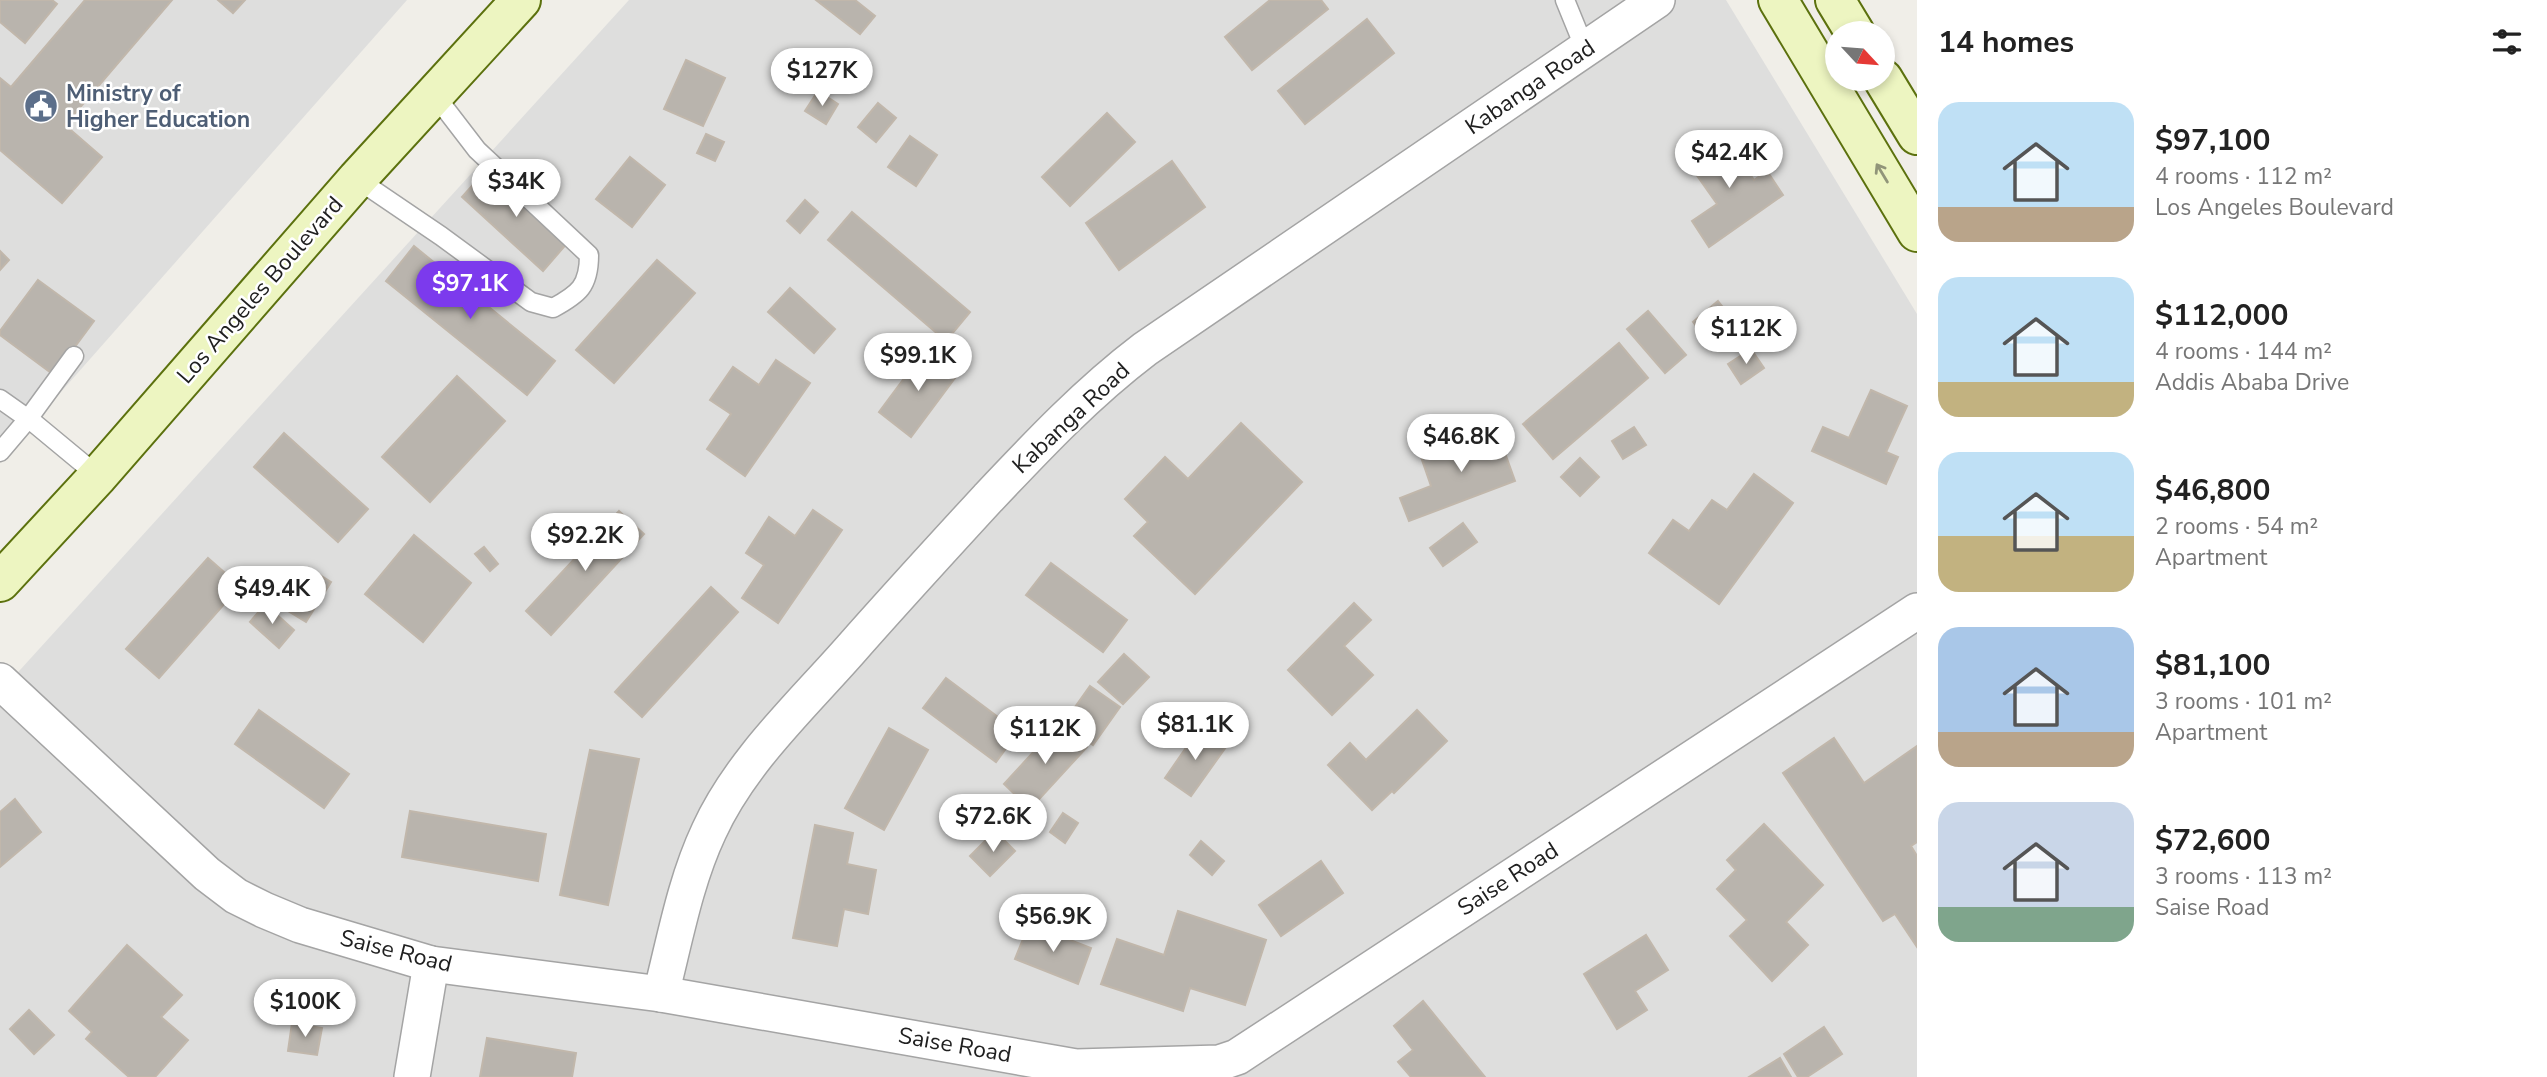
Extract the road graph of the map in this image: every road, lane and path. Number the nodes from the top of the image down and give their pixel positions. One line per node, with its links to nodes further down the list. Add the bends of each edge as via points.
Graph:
1 (521, 0): 9 (main road, Los Angeles Boulevard)
2 (1565, 0): 7 (lane)
3 (1657, 0): 7 (street, Kabanga Road)
4 (1779, 0): 12 (main road, one-way to 4)
5 (1835, 0): 6 (main road)
6 (1848, 21)
7 (1585, 49): 22 (street, Kabanga Road, via 1146,349 1068,414 755,757 709,831 689,882)
8 (1890, 91): 10 (main road)
9 (434, 94): 11 (main road, Los Angeles Boulevard); 11 (lane, via 477,150 589,255 589,275 575,296 553,308 531,302)
10 (1917, 135)
11 (357, 179): 17 (main road, Los Angeles Boulevard)
12 (1917, 232)
13 (74, 356): 15 (lane)
14 (0, 399): 15 (lane)
15 (28, 419): 16 (lane); 17 (lane)
16 (0, 452)
17 (98, 476): 18 (main road, Los Angeles Boulevard)
18 (0, 582)
19 (1917, 611): 23 (street, Saise Road, via 1233,1059)
20 (0, 681): 21 (street, Saise Road, via 169,840 236,896 300,925)
21 (431, 964): 22 (street, Saise Road); 24 (street)
22 (661, 994): 23 (street, Saise Road)
23 (1075, 1072)
24 (412, 1077)

